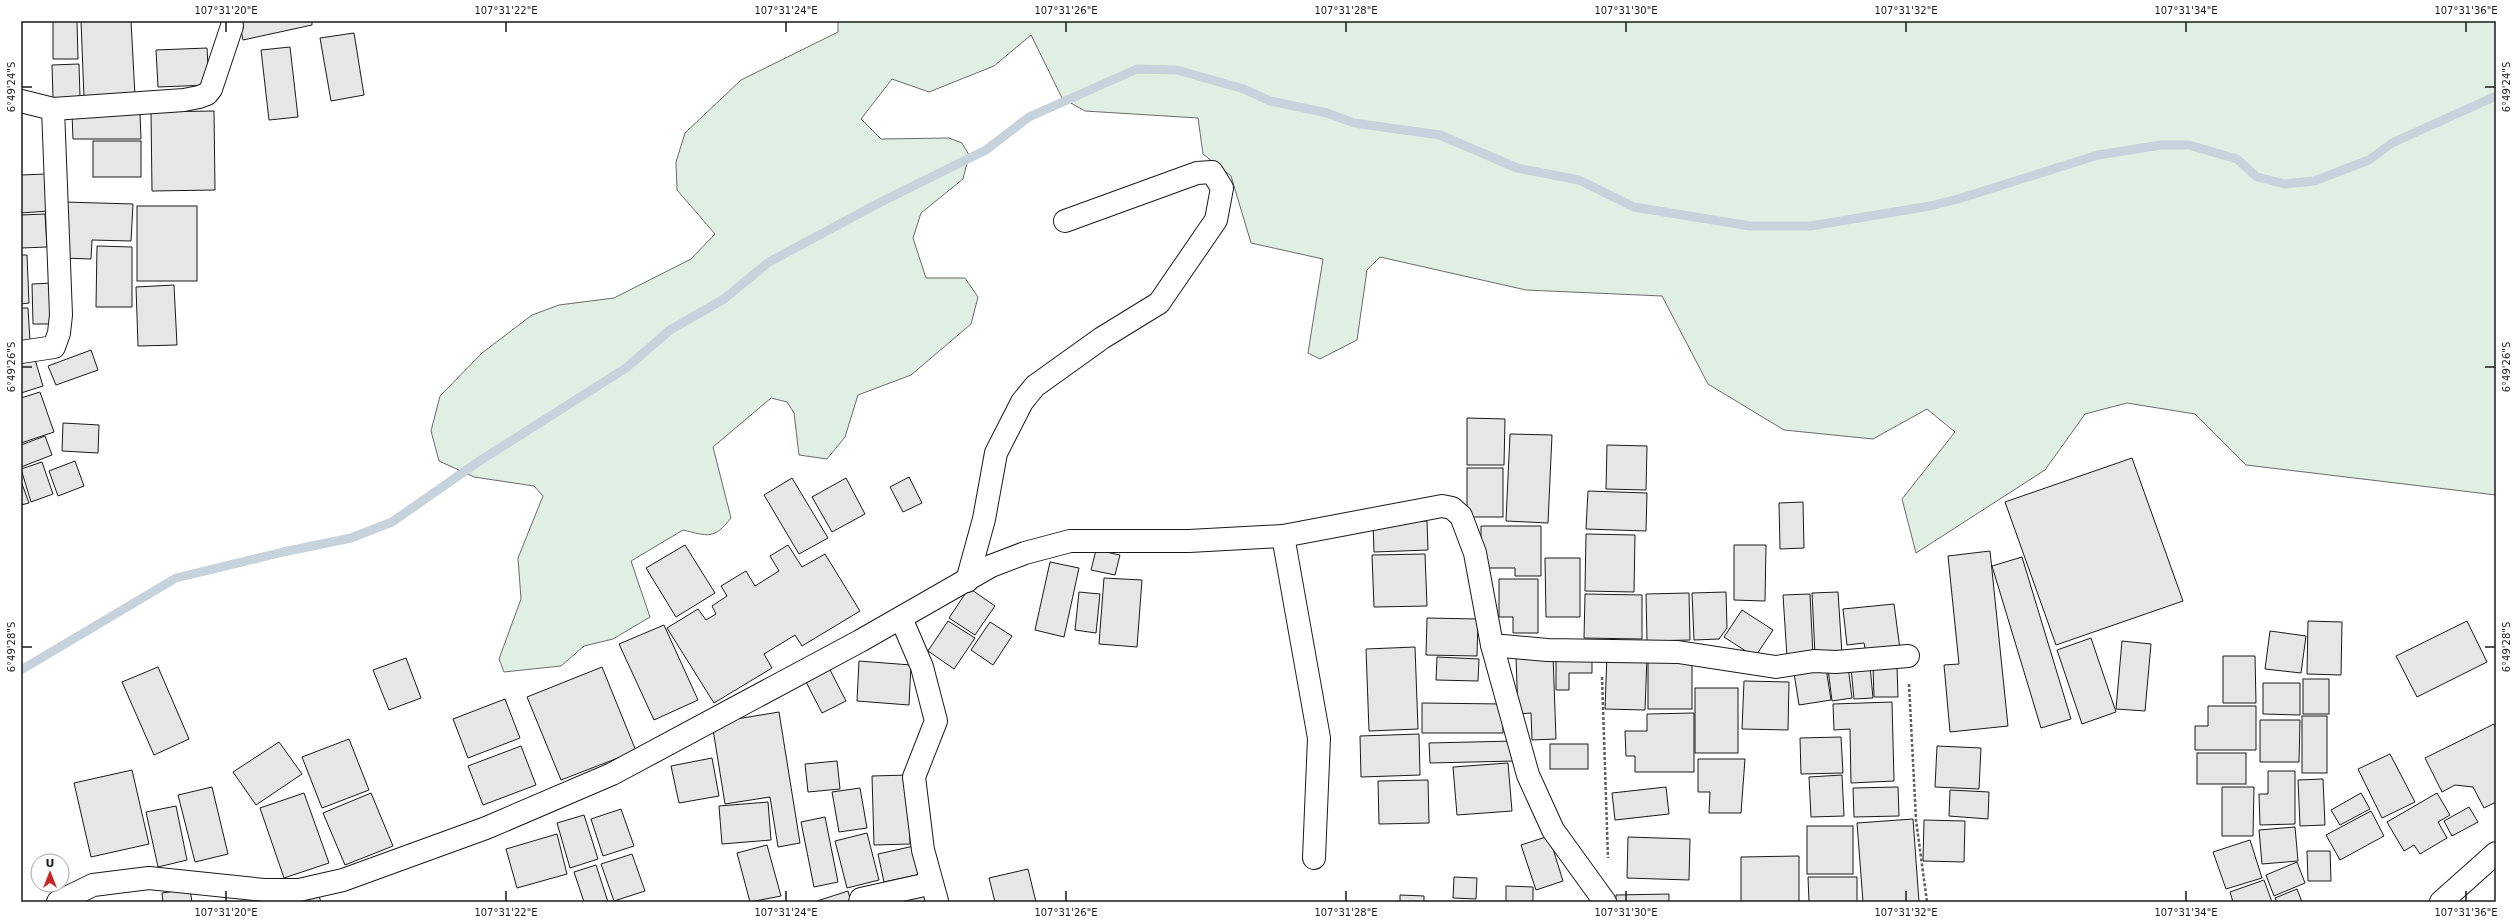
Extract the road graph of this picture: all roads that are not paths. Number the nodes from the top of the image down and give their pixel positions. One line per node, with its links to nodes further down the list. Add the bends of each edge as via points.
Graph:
1 (232, 26): 3 (street, via 211,89 207,94 184,100)
2 (21, 101): 3 (street)
3 (53, 109): 5 (street, via 61,315 59,333 54,347)
4 (1065, 221): 7 (street, via 1197,173 1212,172 1222,188 1216,220 1159,303 1102,338 1035,386 1022,402 996,453 984,519)
5 (21, 352)
6 (1283, 536): 7 (street, via 1189,542 1070,542 1025,553 991,566); 9 (street, via 1436,506 1452,508 1461,516 1475,553); 12 (street, via 1319,738)
7 (967, 581): 8 (street)
8 (901, 618): 13 (street, via 922,667 936,722 914,778 922,842); 16 (street, via 612,774 486,828 343,880 299,890 264,890 149,878 93,885)
9 (1492, 645): 10 (street, via 1527,649 1678,652 1776,667 1814,661 1843,662); 14 (street, via 1528,775 1553,830)
10 (1908, 656)
11 (2496, 854): 18 (street)
12 (1314, 858)
13 (930, 878): 15 (street); 17 (street, via 924,885 875,895 861,899)
14 (1604, 900)
15 (937, 901)
16 (58, 902)
17 (860, 902)
18 (2441, 902)

